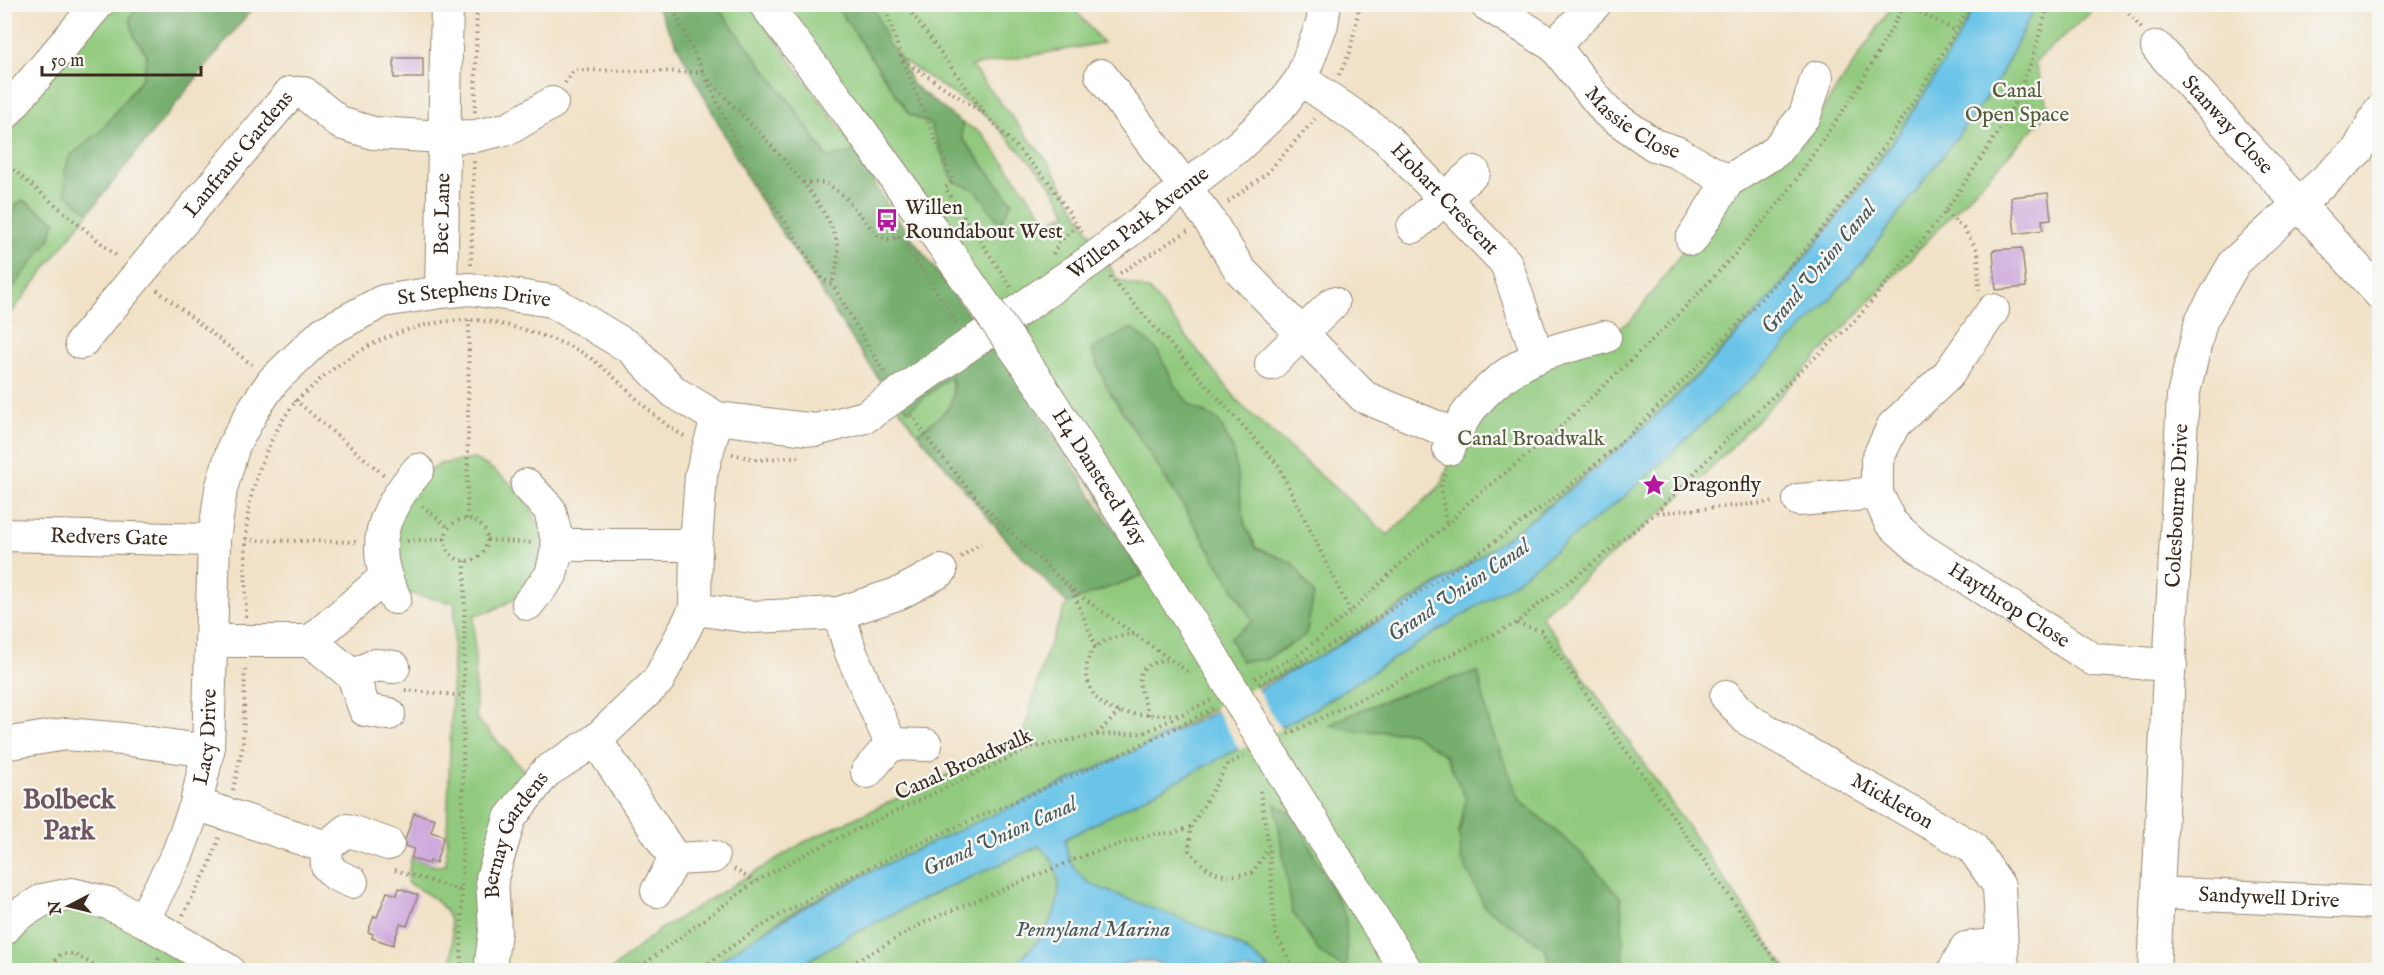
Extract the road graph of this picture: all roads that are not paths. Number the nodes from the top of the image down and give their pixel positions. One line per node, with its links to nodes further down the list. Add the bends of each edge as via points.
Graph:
1 (98, 4): 14 (street)
2 (447, 4): 15 (street, Bec Lane)
3 (765, 4): 71 (street, H4 Dansteed Way, bridge, via 847,111 1039,382 1274,785)
4 (1324, 4): 11 (street, Willen Park Avenue, via 1322,24)
5 (1486, 4): 7 (street, Massie Close)
6 (1596, 4): 7 (street)
7 (1554, 46): 17 (street, Massie Close, via 1607,112 1654,145 1676,152)
8 (2157, 47): 20 (street, Stanway Close)
9 (1101, 75): 18 (street)
10 (1817, 76): 17 (street, via 1805,116 1775,152)
11 (1301, 79): 18 (street, Willen Park Avenue, via 1280,107 1240,145); 19 (street, Hobart Crescent, via 1384,138)
12 (552, 103): 15 (street, via 510,128 475,136)
13 (2379, 110): 20 (street, Colesbourne Drive, via 2358,150)
14 (7, 111)
15 (445, 137): 23 (street, Bec Lane); 29 (street, Lanfranc Gardens, via 373,133 340,123 304,93 290,93)
16 (1474, 172): 19 (street)
17 (1728, 181): 22 (street)
18 (1185, 188): 27 (street, via 1240,270); 32 (street, Willen Park Avenue, via 1095,257)
19 (1444, 199): 21 (street); 30 (street, Hobart Crescent, via 1506,263)
20 (2299, 204): 24 (street, Stanway Close); 48 (street, Colesbourne Drive, via 2235,262 2201,321 2183,396)
21 (1413, 227)
22 (1692, 239)
23 (441, 291): 33 (street, St Stephens Drive, via 470,289 552,301 632,349 674,392); 39 (street, St Stephens Drive, via 383,302 323,333 273,381 234,445 221,489)
24 (2379, 294)
25 (1333, 303): 27 (street)
26 (1993, 310): 36 (street, Haythrop Close, via 1947,375 1893,426 1876,460)
27 (1302, 333): 30 (street, via 1364,397 1452,442 1471,406 1506,375); 31 (street)
28 (1605, 337): 30 (street)
29 (81, 343)
30 (1538, 357)
31 (1271, 364)
32 (898, 395): 33 (street, St Stephens Drive, via 865,417 816,430)
33 (717, 418): 41 (street, Bernay Gardens, via 701,475)
34 (410, 480): 47 (street, via 386,515 381,542 390,588)
35 (527, 485): 40 (street, via 550,510)
36 (1877, 493): 37 (street); 48 (street, Haythrop Close, via 1890,522 1918,547 2094,660)
37 (1799, 500)
38 (4, 535): 39 (street, Redvers Gate)
39 (214, 540): 46 (street, Lacy Drive)
40 (558, 545): 41 (street); 43 (street, via 551,575)
41 (696, 545): 44 (street, Bernay Gardens)
42 (941, 571): 45 (street, via 900,592)
43 (528, 604)
44 (695, 609): 45 (street, via 752,617); 51 (street, Bernay Gardens, via 658,681)
45 (839, 613): 53 (street, via 851,653)
46 (211, 641): 47 (street); 55 (street, Lacy Drive)
47 (311, 641): 49 (street)
48 (2170, 665): 64 (street, Colesbourne Drive)
49 (353, 676): 49 (street, via 365,710 394,690 375,664)
50 (1726, 696): 68 (street, Mickleton, via 1747,719 1972,847 1999,886)
51 (596, 740): 61 (street); 69 (street, Bernay Gardens, via 546,772 510,818 492,878 495,932)
52 (4, 744): 55 (street, via 66,734)
53 (891, 744): 54 (street); 56 (street)
54 (926, 745)
55 (208, 751): 57 (street, Lacy Drive)
56 (867, 772)
57 (196, 804): 59 (street); 66 (street, Lacy Drive, via 178,853)
58 (388, 844): 59 (street, via 347,830)
59 (326, 847): 62 (street, via 327,866)
60 (713, 857): 61 (street)
61 (675, 859): 63 (street)
62 (352, 882)
63 (657, 891)
64 (2158, 893): 65 (street, Sandywell Drive); 73 (street, Colesbourne Drive)
65 (2379, 903)
66 (143, 920): 67 (street, via 108,903 72,894 43,900 16,916); 70 (street)
67 (4, 929)
68 (2002, 957): 72 (street, Mickleton, via 1966,948)
69 (491, 961)
70 (228, 970)
71 (1406, 970)
72 (1954, 970)
73 (2154, 970)

